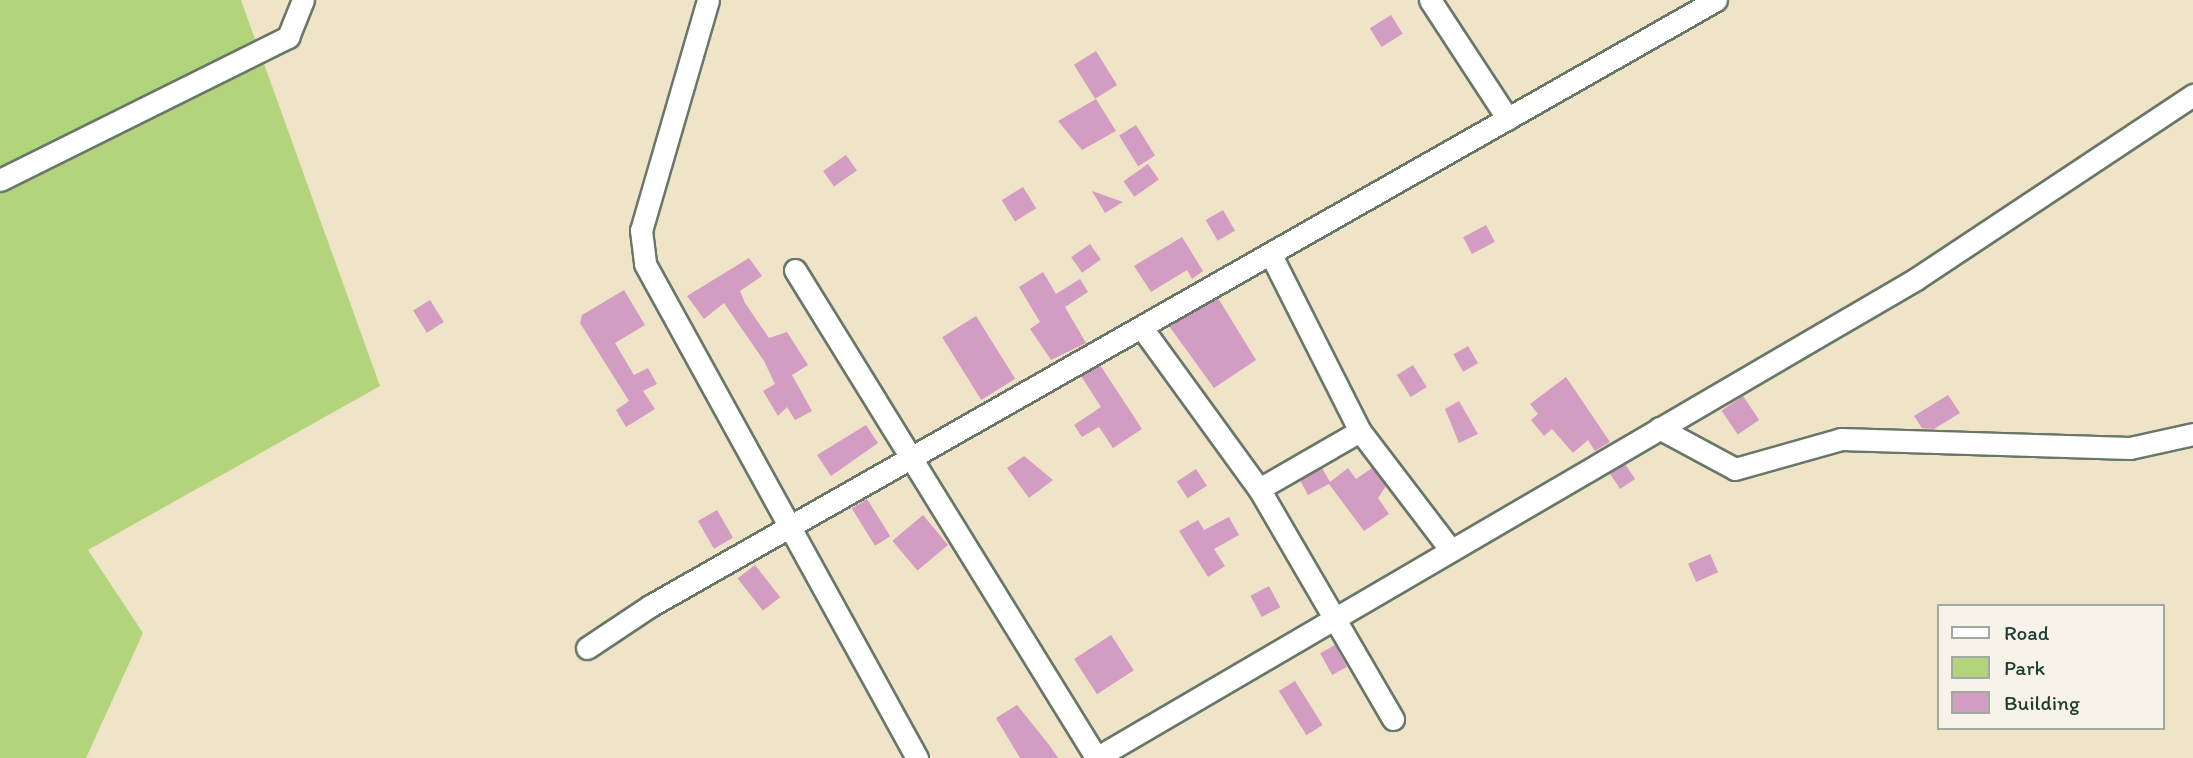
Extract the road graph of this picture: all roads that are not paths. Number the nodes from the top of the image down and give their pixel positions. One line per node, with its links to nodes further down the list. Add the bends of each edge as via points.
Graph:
1 (303, 0): 7 (street, via 288,37)
2 (708, 0): 16 (street, via 641,230 645,264)
3 (1430, 0): 6 (street)
4 (1716, 0): 6 (street)
5 (2193, 95): 11 (street, via 1916,279)
6 (1508, 119): 8 (street)
7 (0, 180)
8 (1270, 255): 10 (street); 12 (street)
9 (795, 270): 14 (street)
10 (1142, 328): 14 (street); 15 (street)
11 (1659, 428): 13 (street, via 1735,469 1841,439 2130,448); 17 (street)
12 (1360, 431): 15 (street); 17 (street)
13 (2193, 434)
14 (912, 460): 16 (street); 21 (street)
15 (1259, 489): 18 (street)
16 (794, 525): 19 (street); 22 (street)
17 (1450, 548): 18 (street)
18 (1334, 616): 20 (street); 21 (street)
19 (587, 648)
20 (1393, 719)
21 (1095, 756)
22 (917, 758)

